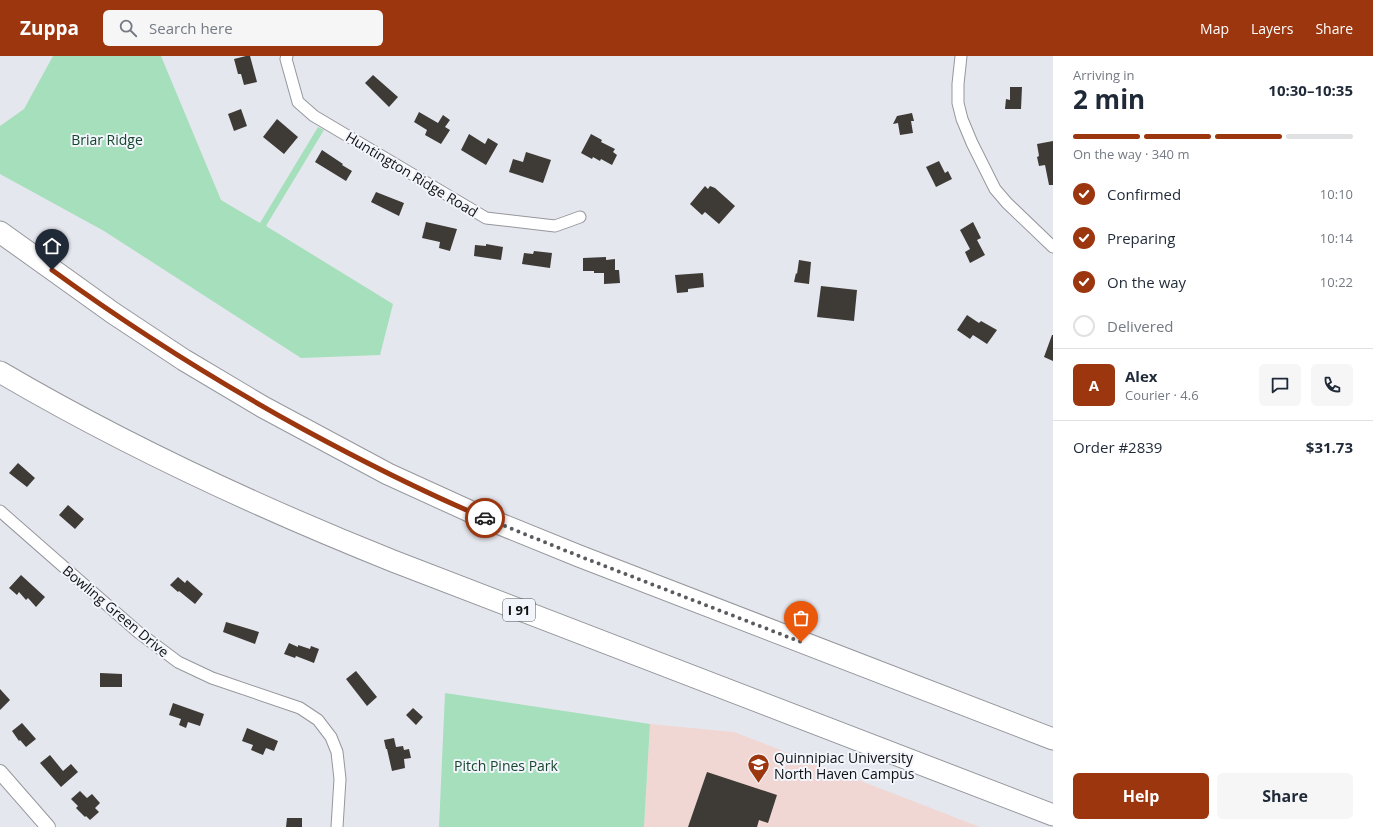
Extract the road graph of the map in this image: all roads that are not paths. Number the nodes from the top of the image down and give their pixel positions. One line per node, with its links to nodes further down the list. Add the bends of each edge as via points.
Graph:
1 (287, 56): 3 (street, Huntington Ridge Road, via 298,102 314,116 486,218 555,226)
2 (961, 56): 5 (street, via 958,103 972,143 996,189)
3 (580, 217)
4 (0, 232): 8 (highway, via 184,360 263,407 388,474 564,551)
5 (1053, 247)
6 (0, 372): 10 (highway, I 91, via 137,447 223,489 310,527)
7 (0, 510): 12 (street, Bowling Green Drive, via 138,632 178,662 212,678 300,708 318,720 331,737 337,752 340,779)
8 (1053, 739)
9 (0, 772): 11 (street)
10 (1053, 815)
11 (48, 827)
12 (337, 827)

